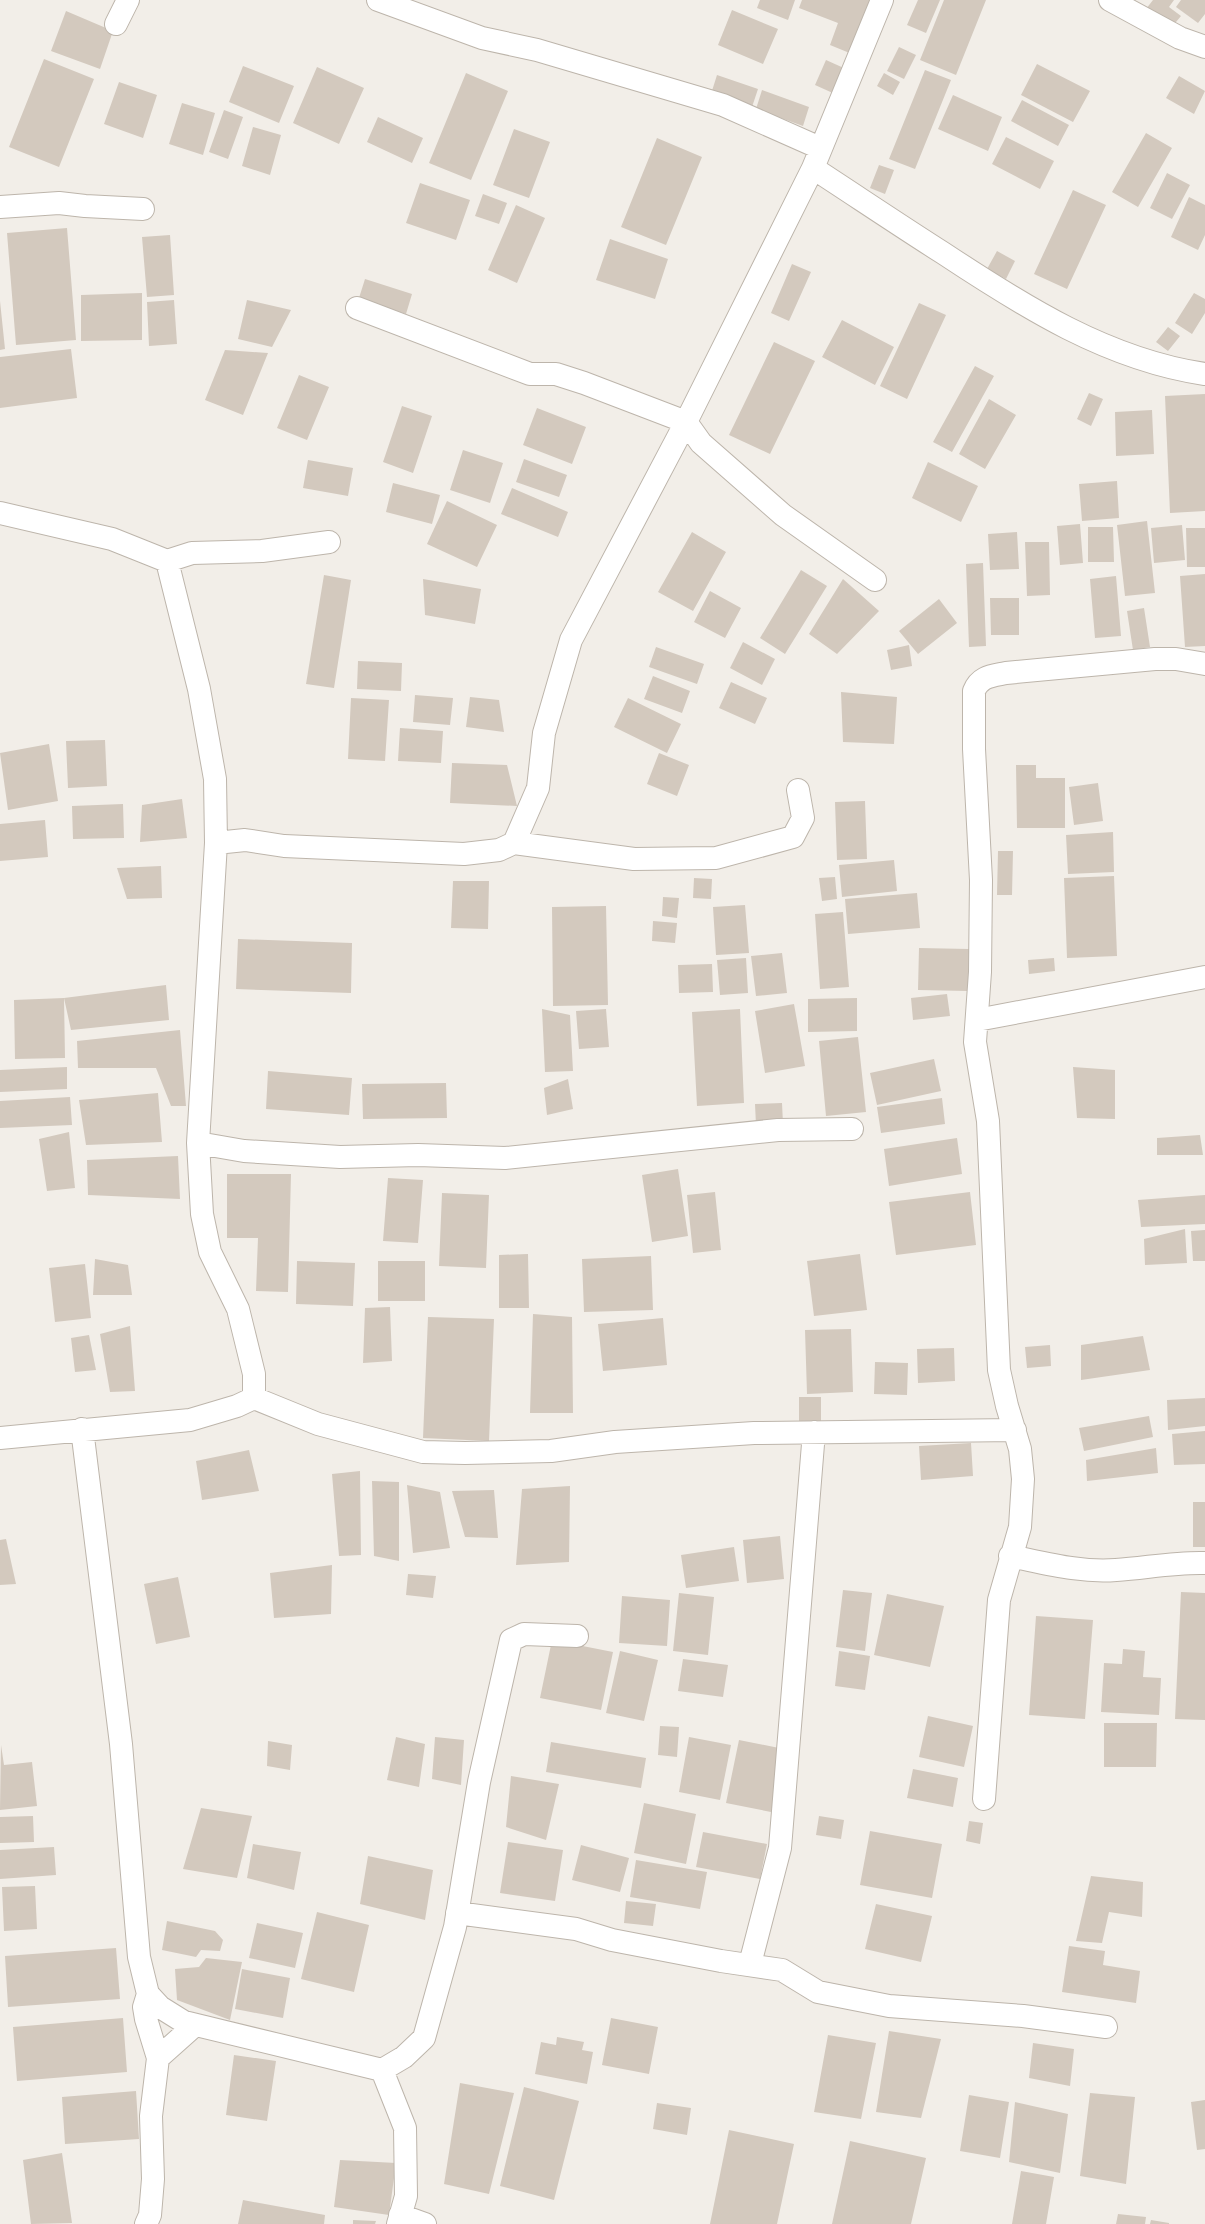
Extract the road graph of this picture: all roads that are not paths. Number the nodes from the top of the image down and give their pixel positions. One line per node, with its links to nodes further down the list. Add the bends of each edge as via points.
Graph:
1 (128, 0): 5 (street)
2 (378, 0): 7 (street, via 482,38 537,50 723,104)
3 (882, 0): 7 (street)
4 (1110, 0): 6 (street, via 1180,38)
5 (116, 24)
6 (1205, 47)
7 (817, 158): 11 (street, via 1035,312 1077,333 1147,361); 12 (street)
8 (0, 207): 9 (street, via 60,202)
9 (142, 209)
10 (357, 308): 12 (street, via 530,374 556,374)
11 (1205, 374)
12 (686, 422): 16 (street, via 701,443 784,515); 20 (street, via 571,640 544,733 538,788)
13 (0, 513): 15 (street, via 112,539)
14 (329, 542): 15 (street, via 262,551 192,553)
15 (167, 562): 19 (street, via 199,689 213,771)
16 (875, 580)
17 (1205, 664): 22 (street, via 1176,659 1096,664 1006,673 986,677 978,683 973,704 981,880)
18 (798, 790): 20 (street, via 803,818 793,837 716,858 634,859)
19 (216, 843): 20 (street, via 245,840 284,846 464,854 489,852); 24 (street)
20 (514, 843)
21 (1205, 977): 22 (street)
22 (976, 1020): 27 (street, via 975,1042 988,1121 999,1370)
23 (852, 1129): 24 (street, via 778,1130 505,1158 418,1155 340,1157 244,1151)
24 (198, 1143): 25 (street, via 202,1214 210,1252 238,1310 254,1374)
25 (254, 1398): 26 (street, via 237,1406 190,1420); 28 (street, via 318,1424 423,1452 551,1451 615,1442 754,1433)
26 (82, 1429): 29 (street); 36 (street, via 121,1744 139,1957)
27 (1014, 1430): 28 (street); 30 (street, via 1020,1448 1023,1479 1020,1527)
28 (814, 1432): 35 (street, via 780,1848)
29 (0, 1438)
30 (1010, 1556): 31 (street, via 1062,1567 1115,1570 1184,1562); 33 (street, via 999,1600)
31 (1205, 1563)
32 (577, 1636): 34 (street, via 524,1634 511,1640 479,1782)
33 (984, 1799)
34 (457, 1913): 35 (street, via 576,1929 612,1940); 40 (street, via 424,2038 404,2057)
35 (750, 1964): 38 (street, via 782,1970 818,1992 890,2006 1023,2016)
36 (148, 1994): 37 (street, via 160,2007 184,2022); 39 (street, via 144,2007)
37 (195, 2025): 39 (street); 40 (street)
38 (1106, 2027)
39 (158, 2058): 42 (street, via 151,2116 153,2179 150,2215)
40 (382, 2070): 41 (street, via 404,2128 406,2196)
41 (400, 2220): 43 (street)
42 (146, 2224)
43 (425, 2224)

